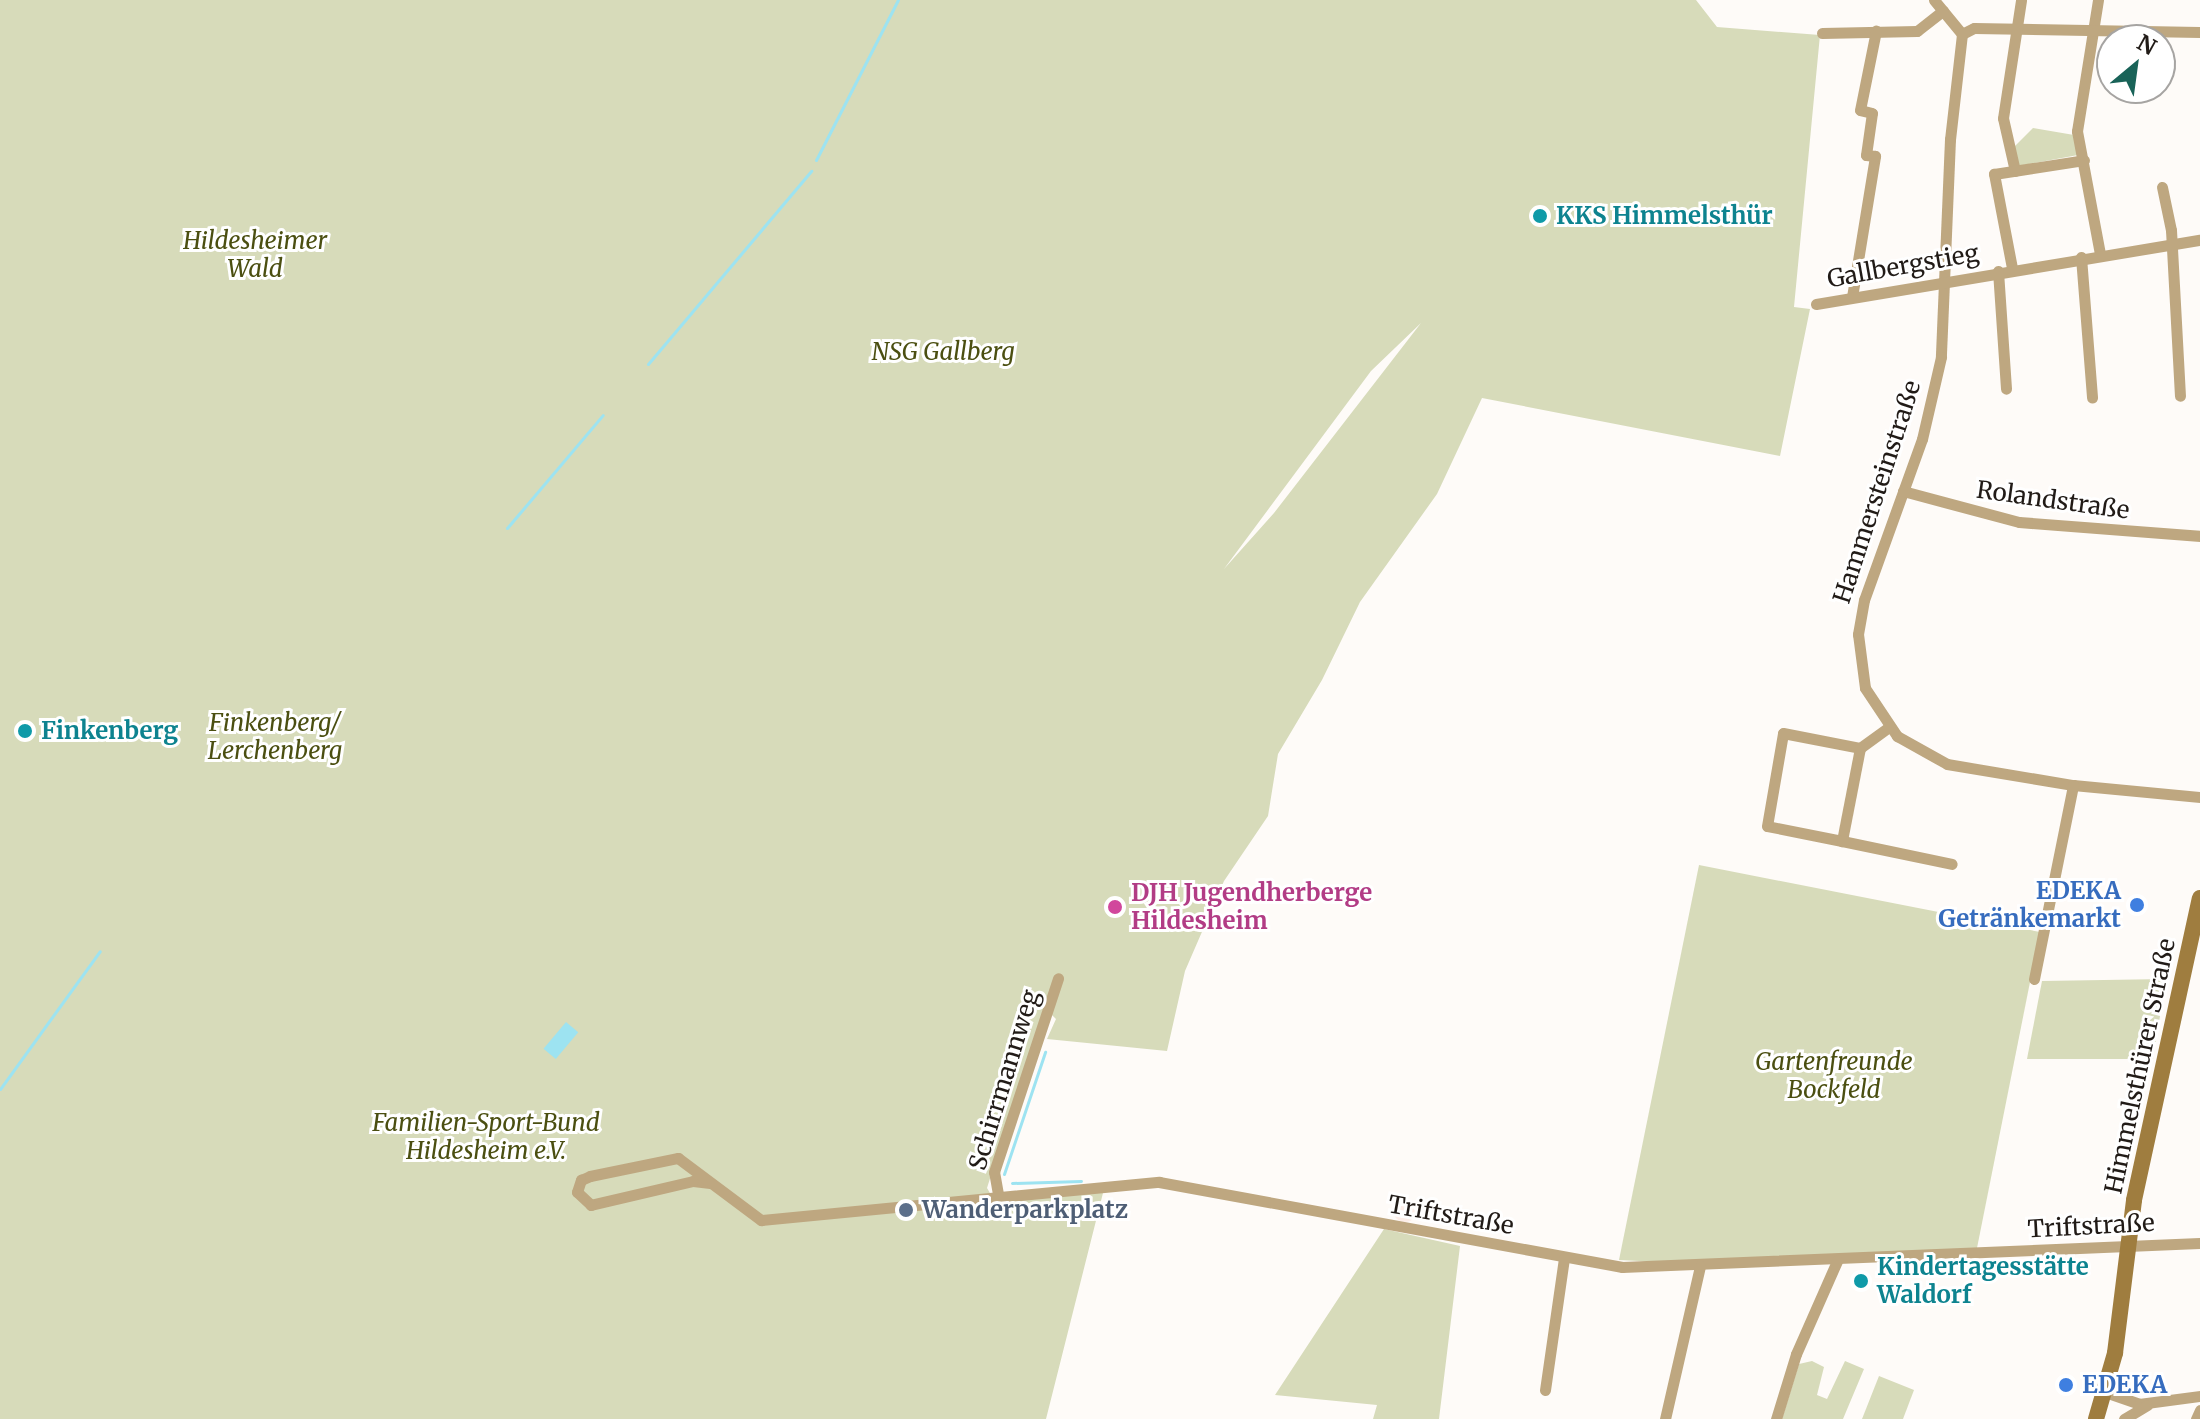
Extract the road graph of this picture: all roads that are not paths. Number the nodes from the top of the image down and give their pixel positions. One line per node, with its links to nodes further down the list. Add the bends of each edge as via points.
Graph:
1 (1934, 0): 4 (street)
2 (2021, 0): 5 (street)
3 (2098, 0): 6 (street)
4 (1943, 11): 7 (street, via 1917,31); 10 (street)
5 (2019, 28): 6 (street); 10 (street, via 1974,28); 12 (street, via 2003,118)
6 (2095, 30): 8 (street); 11 (street, via 2077,131)
7 (1876, 31): 9 (street); 21 (street, via 1860,110 1872,113 1866,155 1875,156)
8 (2200, 32)
9 (1822, 33)
10 (1962, 34): 20 (street, Hammersteinstraße, via 1950,139)
11 (2084, 160): 12 (street); 16 (street)
12 (2015, 171): 18 (street, via 1994,174)
13 (2162, 187): 15 (street)
14 (2200, 240): 15 (street, Gallbergstieg)
15 (2169, 242): 16 (street, Gallbergstieg); 24 (street)
16 (2100, 254): 17 (street, Gallbergstieg)
17 (2081, 257): 18 (street, Gallbergstieg); 25 (street)
18 (2012, 268): 19 (street, Gallbergstieg)
19 (1998, 271): 20 (street, Gallbergstieg); 23 (street, Gallbergstieg)
20 (1947, 280): 21 (street, Gallbergstieg); 26 (street, Hammersteinstraße, via 1938,370)
21 (1852, 297): 22 (street, Gallbergstieg)
22 (1816, 304)
23 (2006, 389)
24 (2180, 396)
25 (2092, 398)
26 (1903, 491): 27 (street, Rolandstraße, via 2019,522); 28 (street, Hammersteinstraße, via 1874,565 1858,634 1865,688)
27 (2200, 536)
28 (1889, 727): 29 (street); 30 (street, Hammersteinstraße, via 1947,764)
29 (1860, 748): 32 (street); 32 (street, via 1783,733 1767,826)
30 (2073, 785): 31 (street, Hammersteinstraße); 36 (street)
31 (2200, 797)
32 (1842, 841): 33 (street)
33 (1952, 864)
34 (2200, 898): 40 (street, Himmelsthürer Straße)
35 (1058, 978): 38 (street, Schirrmannweg, via 994,1172)
36 (2034, 979)
37 (710, 1183): 37 (street, Triftstraße, via 678,1158 590,1176 581,1180 577,1192 591,1205 693,1181); 38 (street, Triftstraße, via 761,1220 963,1204)
38 (998, 1194): 41 (street, Triftstraße, via 1159,1182)
39 (2200, 1243): 40 (street, Triftstraße)
40 (2127, 1245): 42 (street, Triftstraße); 45 (street, Himmelsthürer Straße, via 2115,1353)
41 (1564, 1258): 43 (street, Triftstraße, via 1622,1267); 44 (street)
42 (1837, 1261): 43 (street, Triftstraße); 50 (street, via 1796,1354)
43 (1700, 1266): 49 (street)
44 (1545, 1390)
45 (2105, 1392): 47 (street, via 2125,1402); 51 (street, Himmelsthürer Straße)
46 (2200, 1396): 47 (street)
47 (2152, 1402): 52 (street)
48 (2200, 1410): 53 (street)
49 (1665, 1419)
50 (1776, 1419)
51 (2096, 1419)
52 (2124, 1419)
53 (2196, 1419)

